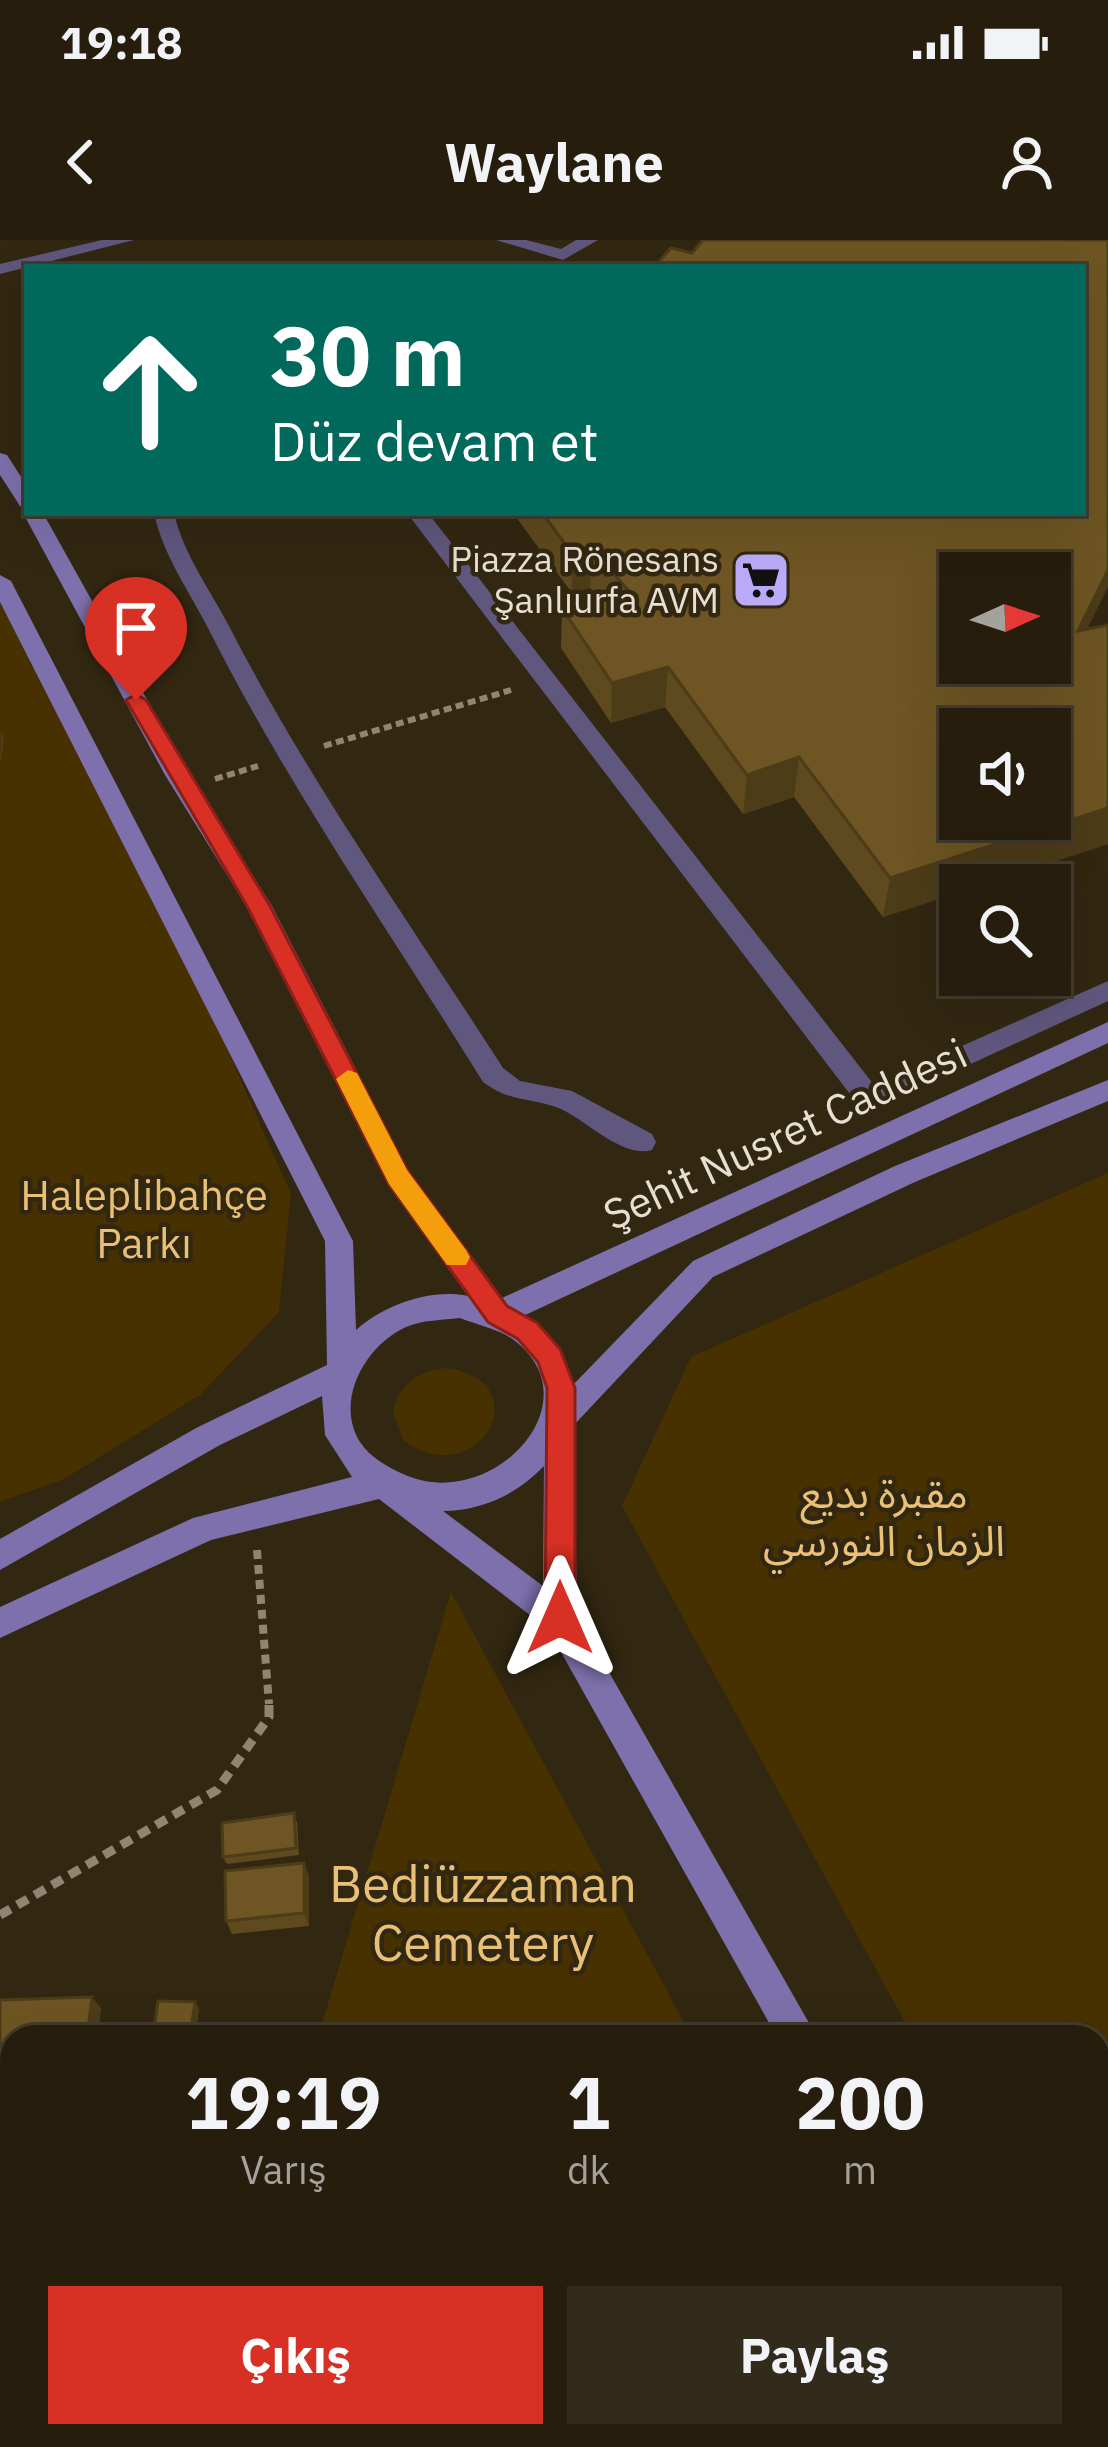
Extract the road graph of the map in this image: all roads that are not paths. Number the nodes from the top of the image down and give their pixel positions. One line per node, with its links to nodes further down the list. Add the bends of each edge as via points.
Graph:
1 (125, 240): 4 (street)
2 (505, 240): 3 (street, via 563,255)
3 (589, 240)
4 (0, 269)
5 (0, 459): 6 (main road)
6 (24, 497)
7 (35, 516): 15 (main road, via 259,906 398,1177)
8 (165, 516): 14 (street, via 172,548 292,756 493,1075 513,1090 562,1098)
9 (419, 516): 11 (street, via 869,1099)
10 (0, 581): 16 (main road, via 339,1241)
11 (1108, 990)
12 (1108, 1032): 15 (main road, Şehit Nusret Caddesi)
13 (1108, 1090): 17 (main road, Şehit Nusret Caddesi, via 703,1269)
14 (642, 1142)
15 (497, 1314): 16 (main road, via 461,1306 406,1315 360,1343); 17 (main road, via 528,1331 550,1357 561,1388)
16 (342, 1372): 18 (main road, via 334,1404 340,1437); 19 (main road, via 209,1436)
17 (559, 1421): 18 (main road, via 522,1474 490,1490 417,1496); 20 (main road)
18 (384, 1484): 20 (main road); 21 (main road, via 204,1528)
19 (0, 1556)
20 (560, 1618): 22 (main road)
21 (0, 1623)
22 (791, 2025)

